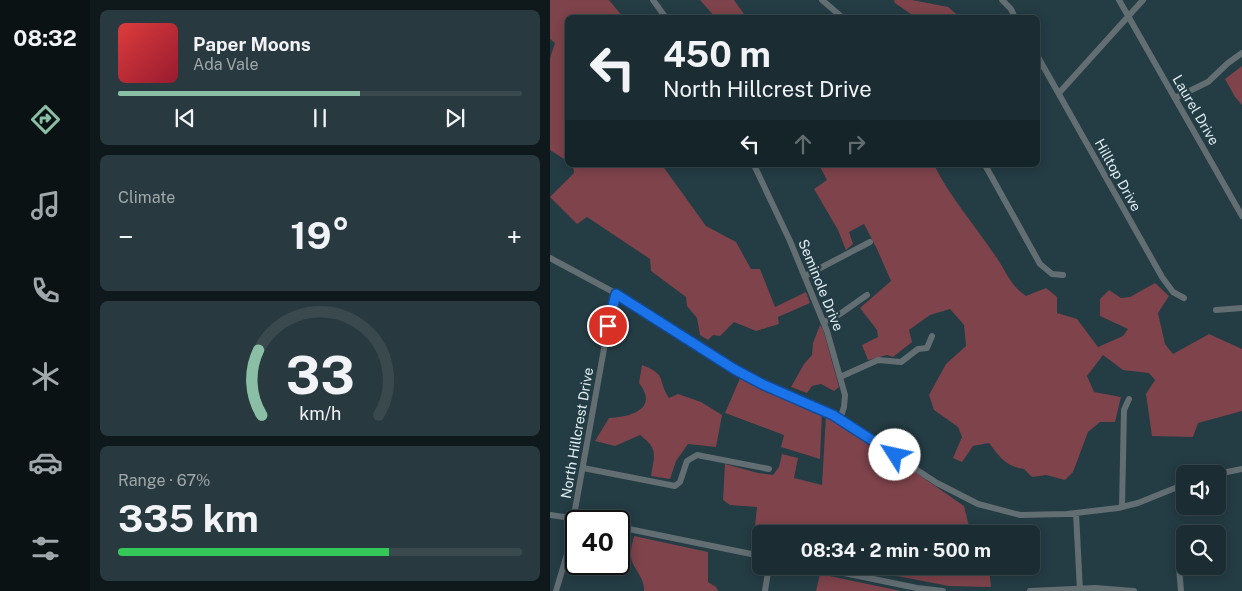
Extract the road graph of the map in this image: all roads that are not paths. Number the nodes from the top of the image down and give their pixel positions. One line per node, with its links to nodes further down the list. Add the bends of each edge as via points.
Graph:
1 (653, 0): 6 (street)
2 (822, 0): 7 (street)
3 (1002, 0): 8 (street)
4 (1119, 0): 9 (street, Laurel Drive)
5 (1143, 0): 9 (street)
6 (664, 15)
7 (840, 15)
8 (1014, 15)
9 (1128, 16): 12 (street); 13 (street, Laurel Drive)
10 (1242, 53): 13 (street, via 1208,82)
11 (1040, 60): 12 (street, Hilltop Drive)
12 (1059, 93): 23 (street, Hilltop Drive, via 1162,277 1173,292)
13 (1175, 98): 16 (street, Laurel Drive)
14 (755, 167): 20 (street, Seminole Drive)
15 (986, 167): 19 (street, via 1040,264 1048,272)
16 (1242, 216)
17 (870, 242): 20 (street)
18 (550, 258): 21 (street)
19 (1062, 275)
20 (805, 276): 26 (street, Seminole Drive)
21 (616, 294): 30 (street, via 749,377); 31 (street, North Hillcrest Drive)
22 (867, 295): 26 (street)
23 (1184, 298)
24 (1242, 308): 25 (street)
25 (1216, 310)
26 (824, 322): 28 (street, Seminole Drive)
27 (932, 336): 28 (street, via 927,348 915,351 905,361 878,360)
28 (840, 377): 30 (street, Seminole Drive, via 845,402)
29 (1129, 399): 36 (street, via 1124,410)
30 (840, 419): 38 (street, via 937,483 978,504 1020,515)
31 (583, 468): 32 (street, via 675,486 680,482 687,461 697,455); 37 (street, North Hillcrest Drive)
32 (768, 469)
33 (1242, 469): 34 (street)
34 (1226, 472)
35 (1176, 488): 36 (street)
36 (1122, 507): 38 (street)
37 (575, 510)
38 (1076, 513): 47 (street)
39 (550, 515): 40 (street)
40 (565, 517)
41 (630, 529): 42 (street)
42 (752, 554)
43 (565, 563): 48 (street, North Hillcrest Drive)
44 (767, 575): 49 (street)
45 (853, 575): 50 (street)
46 (1180, 575): 53 (street)
47 (1080, 590): 51 (street); 52 (street)
48 (556, 591)
49 (765, 591)
50 (943, 591)
51 (1030, 591)
52 (1134, 591)
53 (1181, 591)

